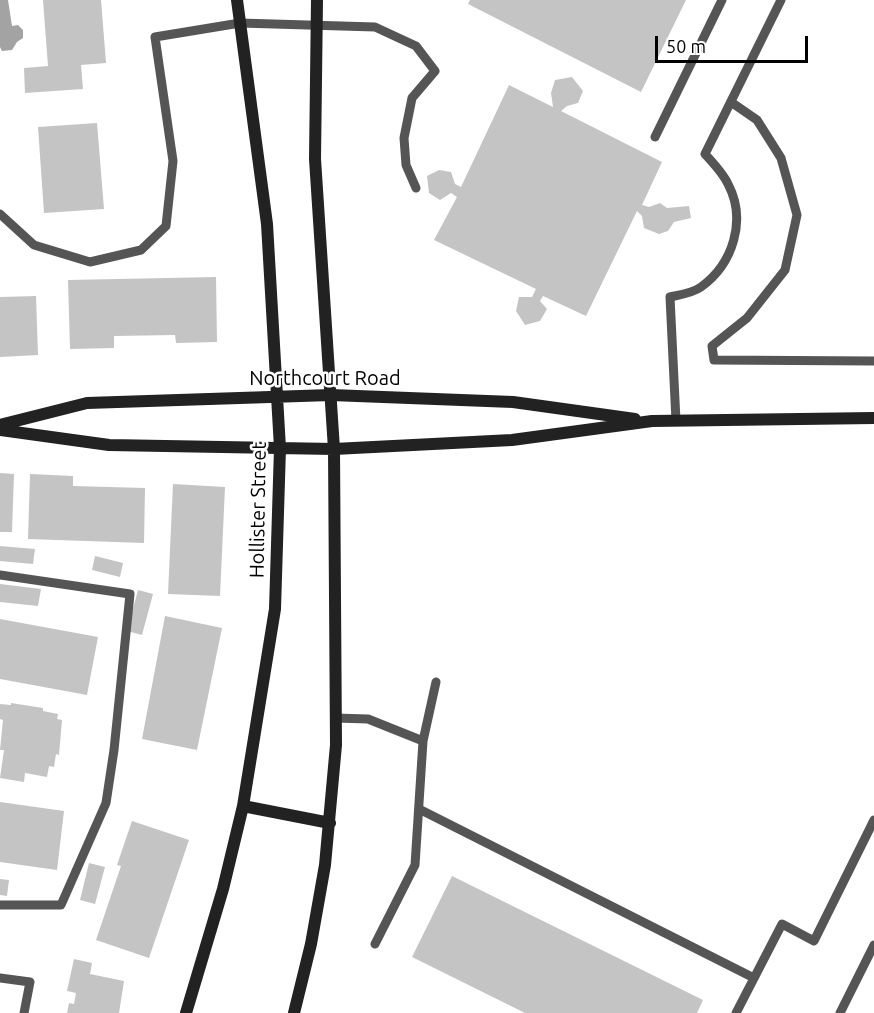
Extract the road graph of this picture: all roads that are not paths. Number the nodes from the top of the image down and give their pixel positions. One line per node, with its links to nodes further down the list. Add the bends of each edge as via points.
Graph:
1 (237, 0): 5 (main road, Hollister Street)
2 (317, 0): 6 (main road)
3 (722, 0): 8 (lane)
4 (781, 0): 7 (lane)
5 (240, 23): 6 (lane); 10 (lane, via 155,37 173,161 166,226 141,250 90,262 34,245); 13 (main road, Hollister Street, via 267,224)
6 (317, 26): 9 (lane, via 375,27 416,46 435,71 412,98 404,138 406,165); 12 (main road, via 315,159)
7 (730, 102): 11 (lane, via 757,120 781,158 797,215 785,270 747,318 712,346 714,360); 16 (lane, via 705,154 729,184 738,215 733,247 720,271 699,289 670,297)
8 (655, 137)
9 (416, 188)
10 (0, 214)
11 (874, 361)
12 (330, 395): 13 (main road, Northcourt Road); 15 (main road, Northcourt Road, via 513,402); 20 (main road)
13 (277, 396): 17 (main road, Northcourt Road, via 87,403); 19 (main road, Hollister Street)
14 (874, 418): 16 (main road, Northcourt Road)
15 (652, 421): 16 (main road, Northcourt Road); 20 (main road, Northcourt Road, via 512,440)
16 (676, 421)
17 (0, 425)
18 (0, 430): 19 (main road, Northcourt Road, via 109,445)
19 (280, 448): 20 (main road, Northcourt Road); 25 (main road, Hollister Street, via 275,609)
20 (334, 449): 23 (main road)
21 (0, 575): 29 (lane, via 130,594 106,803 61,905)
22 (436, 682): 24 (lane)
23 (335, 718): 24 (lane, via 368,719); 28 (main road)
24 (423, 741): 26 (lane)
25 (243, 806): 28 (main road); 35 (main road, Hollister Street, via 224,889)
26 (419, 808): 30 (lane, via 415,865); 33 (lane)
27 (874, 820): 33 (lane, via 814,941 782,924)
28 (330, 823): 36 (main road, via 311,944)
29 (0, 905)
30 (375, 944)
31 (874, 945): 38 (lane)
32 (0, 978): 34 (lane, via 30,982)
33 (754, 978): 37 (lane)
34 (24, 1013)
35 (186, 1013)
36 (294, 1013)
37 (736, 1013)
38 (840, 1013)

